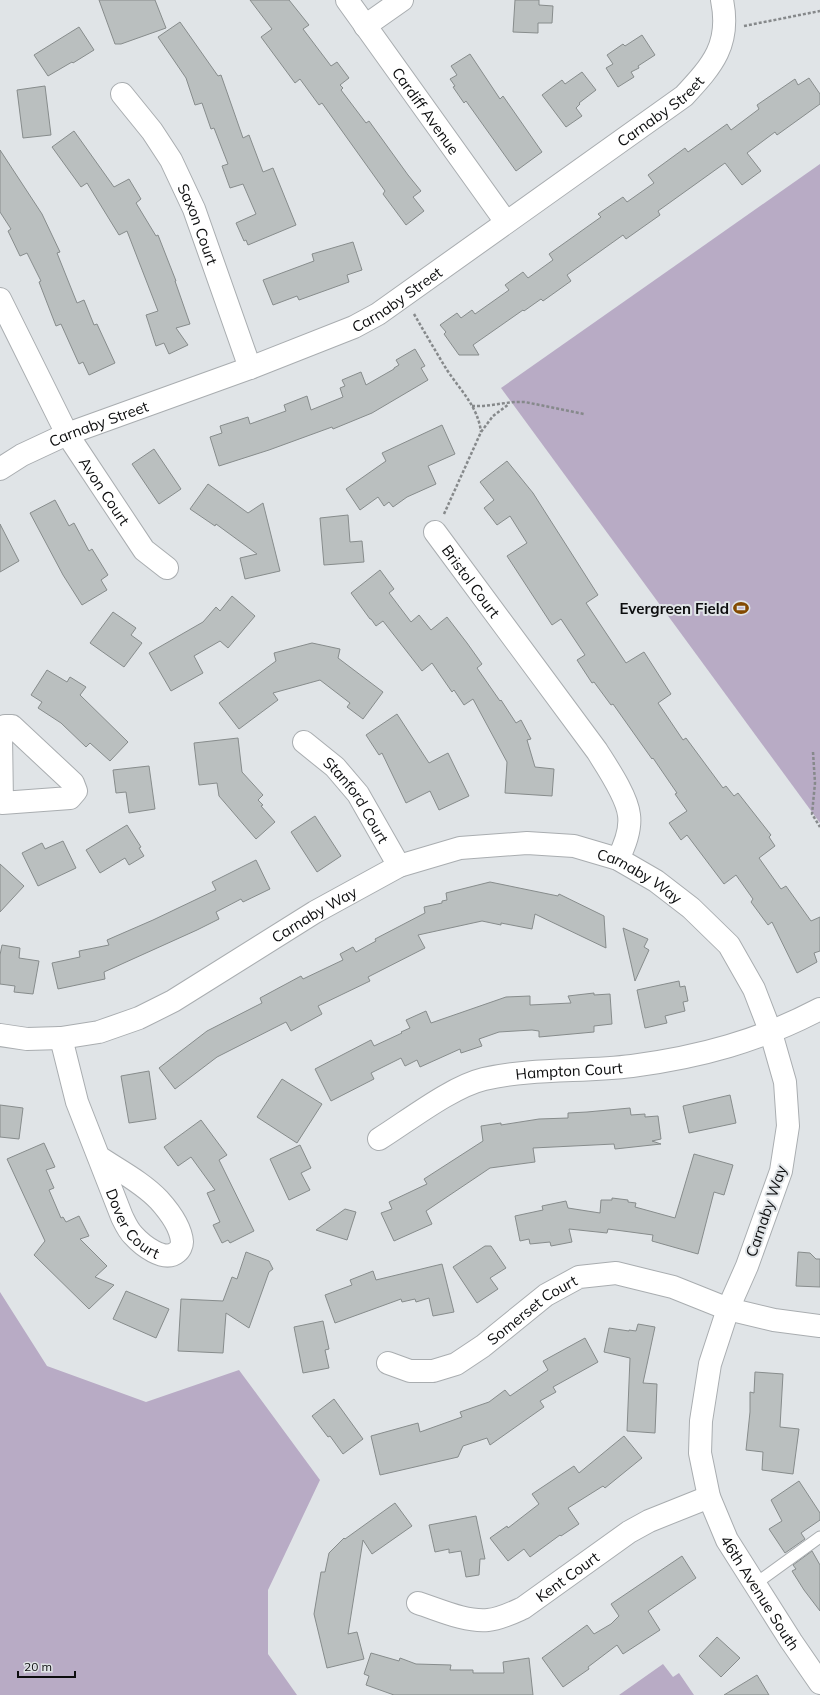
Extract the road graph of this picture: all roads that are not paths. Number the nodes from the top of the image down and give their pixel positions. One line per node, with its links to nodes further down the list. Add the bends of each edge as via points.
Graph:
1 (347, 0): 4 (street, Cardiff Avenue)
2 (402, 0): 4 (street)
3 (722, 0): 6 (street, Carnaby Street, via 725,29 720,46 705,74 684,96)
4 (365, 26): 6 (street, Cardiff Avenue)
5 (122, 94): 8 (street, Saxon Court, via 152,131 171,160 194,209)
6 (506, 222): 8 (street, Carnaby Street, via 378,314 354,327)
7 (0, 299): 9 (street, Avon Court)
8 (250, 368): 9 (street, Carnaby Street)
9 (67, 434): 10 (street, Carnaby Street, via 22,455); 12 (street, Avon Court, via 144,550)
10 (0, 469)
11 (435, 532): 14 (street, Bristol Court, via 597,750 620,788 630,815 626,842)
12 (166, 568)
13 (304, 742): 15 (street, Stanford Court, via 335,767 358,794)
14 (618, 859): 15 (street, Carnaby Way, via 574,846 527,843 460,848); 17 (street, Carnaby Way, via 656,881 729,945 754,989)
15 (399, 866): 19 (street, Carnaby Way, via 315,912 173,1001 139,1018 99,1032)
16 (820, 1009): 17 (street, Hampton Court)
17 (771, 1032): 20 (street, Hampton Court, via 712,1052 632,1066 526,1073 483,1080 451,1093); 22 (street, Carnaby Way, via 785,1082 788,1126 782,1171 747,1266)
18 (0, 1035): 19 (street, Carnaby Way, via 28,1039)
19 (61, 1038): 21 (street, via 77,1102)
20 (379, 1139)
21 (99, 1157)
22 (728, 1309): 23 (street, Somerset Court, via 774,1320); 24 (street, Somerset Court, via 673,1287 616,1272 579,1277 546,1295 483,1346 456,1364 433,1371 410,1371); 25 (street, Carnaby Way, via 710,1364 701,1421 700,1453)
23 (820, 1326)
24 (388, 1363)
25 (709, 1498): 27 (street, 46th Avenue South, via 726,1540); 28 (street, Kent Court, via 649,1521 629,1532 523,1608 504,1616 488,1620 470,1619)
26 (820, 1537): 27 (lane)
27 (755, 1584): 29 (street, 46th Avenue South)
28 (418, 1603)
29 (820, 1682)

